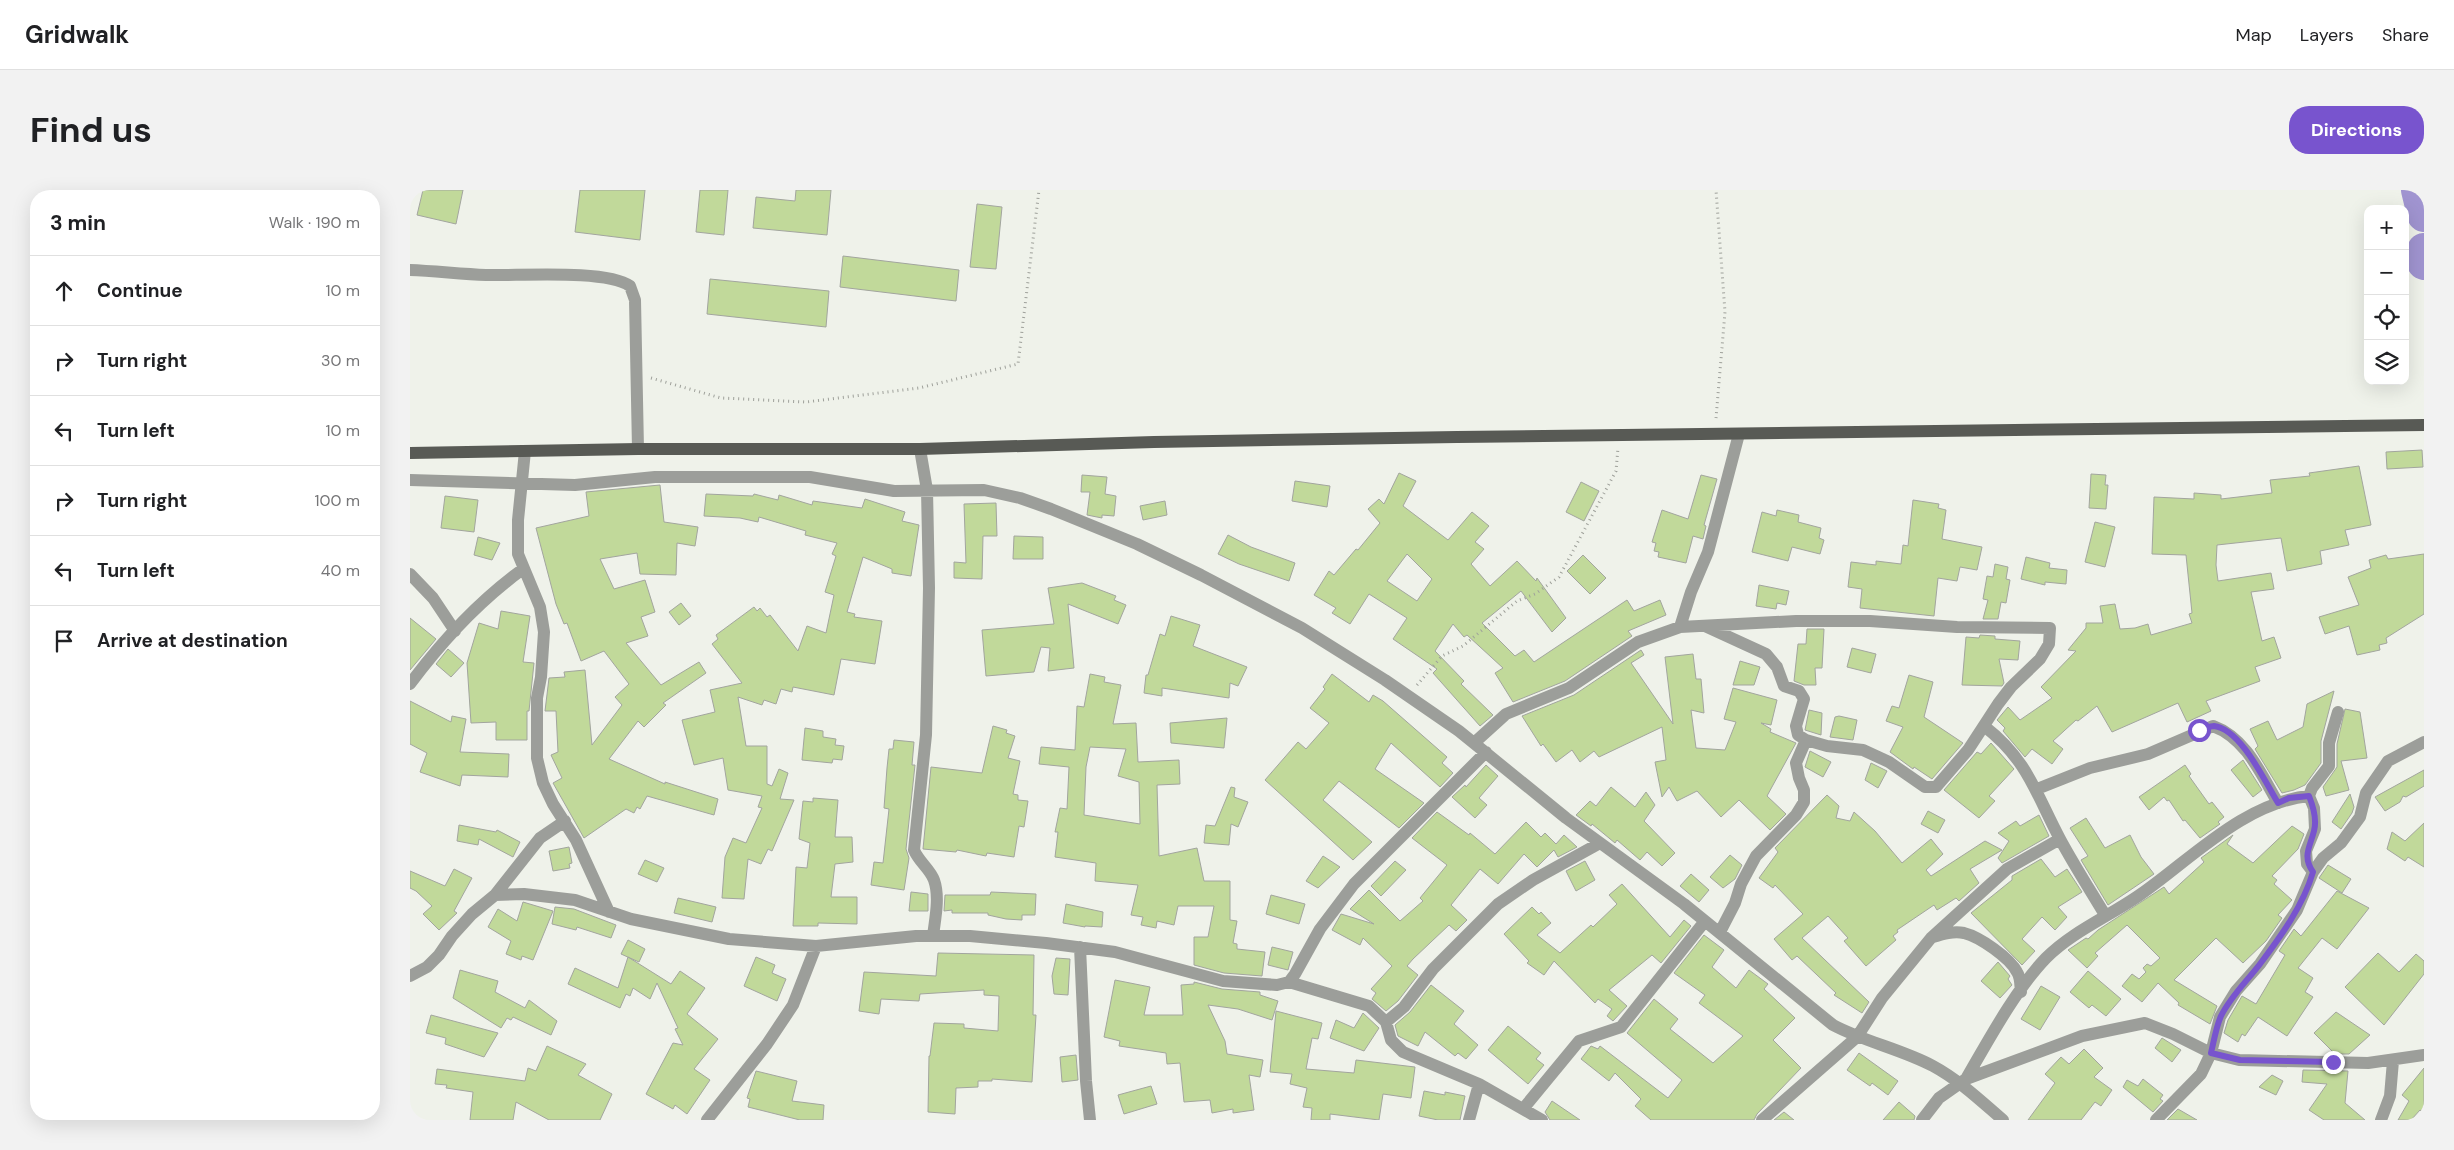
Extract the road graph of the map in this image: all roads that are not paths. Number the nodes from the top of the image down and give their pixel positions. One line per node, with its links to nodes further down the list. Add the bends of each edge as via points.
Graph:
1 (410, 270): 4 (street, via 614,278 633,289 636,300)
2 (2424, 425): 3 (main road)
3 (1739, 434): 5 (main road, via 1154,442); 14 (street, via 1708,552)
4 (638, 449): 5 (main road); 6 (main road)
5 (920, 449): 10 (street)
6 (524, 451): 7 (main road); 9 (street)
7 (410, 453)
8 (410, 480): 9 (street)
9 (521, 485): 10 (street, via 575,485 655,477 810,477 894,491); 11 (street, via 517,537)
10 (927, 490): 21 (street, via 971,489 1007,494 1137,544 1302,628 1408,695); 35 (street, via 926,735 914,850 934,879)
11 (523, 569): 15 (street, via 486,597); 26 (street, via 540,607 544,632 537,698 537,758 543,784)
12 (410, 574): 15 (street, via 433,598)
13 (1705, 626): 14 (street); 18 (street, via 1870,621 1957,627 2050,628 2049,644 2040,659 2012,687); 19 (street, via 1766,654 1777,667 1784,686 1799,691 1804,699 1796,726 1798,735)
14 (1680, 627): 21 (street, via 1638,642 1569,688 1506,714)
15 (455, 631): 16 (street)
16 (410, 684)
17 (2338, 712): 24 (street, via 2329,743 2329,766)
18 (1984, 726): 19 (street, via 1949,775 1936,787 1925,787 1889,762 1863,750); 23 (street, via 2022,764)
19 (1806, 740): 34 (street, via 1796,763 1804,802 1796,815 1756,856)
20 (2424, 742): 29 (street, via 2388,760 2366,793 2360,817)
21 (1474, 743): 22 (street)
22 (1486, 752): 28 (street); 40 (street, via 1354,884 1320,929)
23 (2037, 790): 25 (street, via 2090,768 2148,754 2213,726 2227,731 2244,746); 27 (street)
24 (2309, 796): 25 (street); 29 (street, via 2314,808 2315,829 2306,851 2307,864)
25 (2278, 803): 32 (street, via 2236,824 2140,894)
26 (565, 821): 30 (street, via 540,838); 31 (street)
27 (2060, 839): 32 (street); 36 (street, via 2007,869)
28 (1600, 843): 33 (street); 42 (street, via 1533,880 1498,904 1433,969 1404,1007)
29 (2313, 872): 44 (street, via 2297,910 2220,1017)
30 (496, 895): 31 (street, via 524,894 575,900); 39 (street, via 472,914 439,955)
31 (609, 912): 37 (street, via 631,920 701,934)
32 (2105, 915): 41 (street, via 2046,959)
33 (1705, 921): 34 (street); 49 (street, via 1621,1027 1579,1042)
34 (1720, 932): 43 (street, via 1797,997)
35 (933, 936): 37 (street); 38 (street, via 970,936)
36 (1931, 938): 41 (street, via 1946,933 1963,933 1979,939 2017,971); 43 (street, via 1882,998)
37 (816, 946): 50 (street, via 793,1006)
38 (1080, 947): 40 (street, via 1115,952 1223,981 1277,985); 51 (street)
39 (410, 976)
40 (1289, 982): 42 (street, via 1369,1006)
41 (2021, 992): 47 (street)
42 (1386, 1022): 48 (street, via 1391,1040 1403,1052)
43 (1857, 1038): 47 (street, via 1925,1062); 54 (street)
44 (2211, 1053): 46 (street, via 2269,1062); 47 (street, via 2145,1023 2082,1036); 57 (street, via 2201,1074)
45 (2424, 1055): 46 (street)
46 (2393, 1061): 58 (street, via 2390,1096)
47 (1962, 1080): 55 (street, via 1939,1098); 56 (street)
48 (1479, 1084): 49 (street); 52 (street)
49 (1523, 1109): 53 (street)
50 (707, 1120)
51 (1090, 1120)
52 (1469, 1120)
53 (1542, 1120)
54 (1762, 1120)
55 (1922, 1120)
56 (2003, 1120)
57 (2156, 1120)
58 (2381, 1120)

